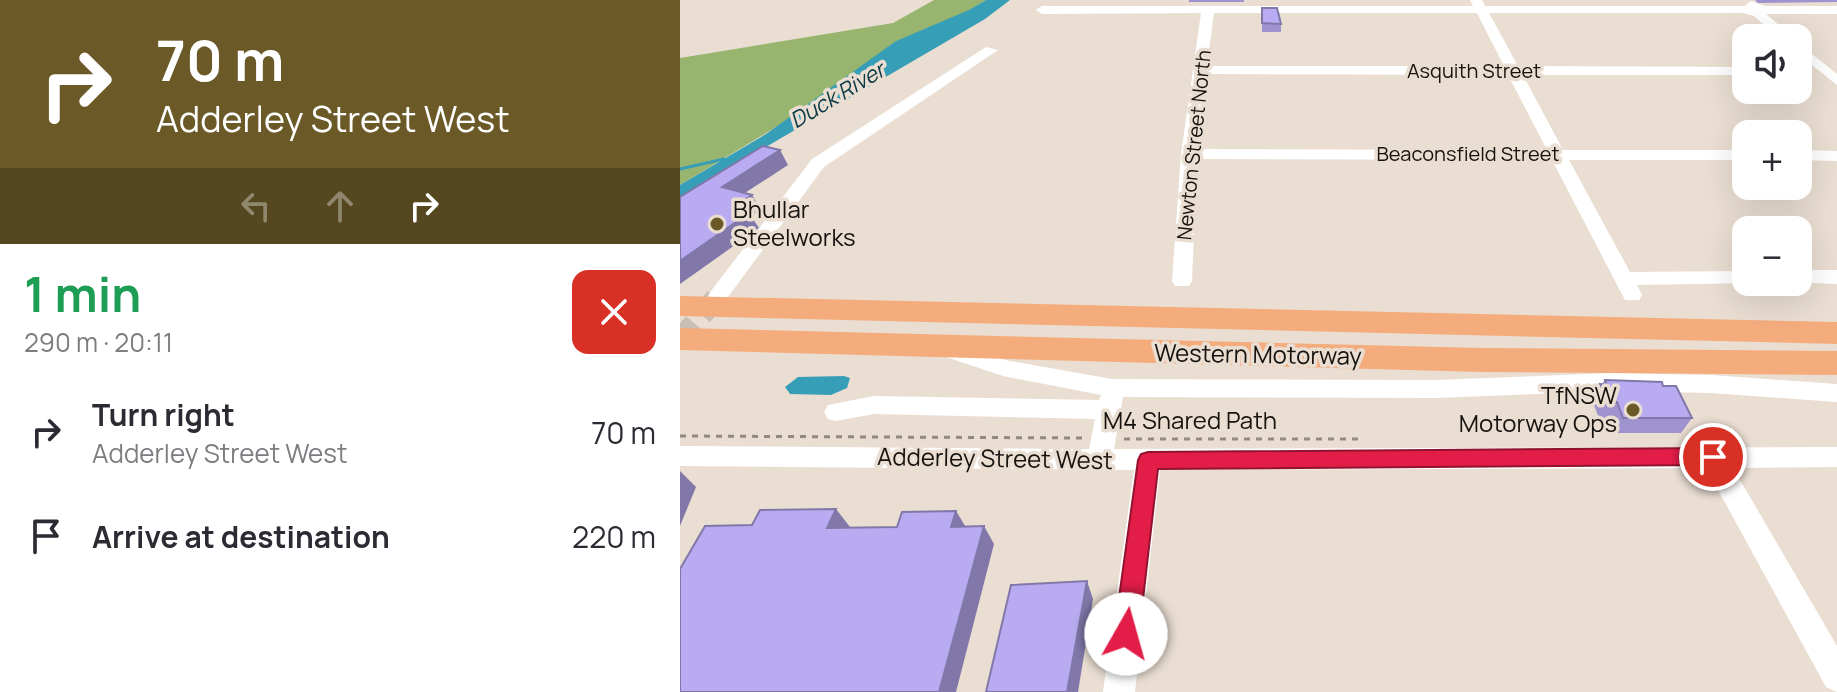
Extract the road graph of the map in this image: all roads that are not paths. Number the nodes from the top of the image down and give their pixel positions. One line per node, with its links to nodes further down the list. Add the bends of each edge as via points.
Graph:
1 (1479, 4): 2 (street); 3 (street); 10 (street)
2 (1752, 7): 5 (street); 6 (street)
3 (1208, 9): 4 (street); 9 (street, Newton Street North)
4 (1042, 10)
5 (1837, 10)
6 (1771, 24)
7 (991, 50): 23 (street, via 818,163)
8 (1812, 58): 13 (street)
9 (1201, 70): 10 (street, Asquith Street); 14 (street, Newton Street North)
10 (1514, 71): 11 (street, Asquith Street); 15 (street)
11 (1732, 71)
12 (1812, 72): 13 (street)
13 (1833, 74)
14 (1189, 154): 15 (street, Beaconsfield Street); 22 (street, Newton Street North)
15 (1559, 155): 16 (street, Beaconsfield Street); 21 (street, via 1628,287)
16 (1732, 155)
17 (1812, 155): 18 (street)
18 (1837, 156)
19 (1812, 277): 20 (street)
20 (1837, 277)
21 (1732, 279)
22 (1182, 281)
23 (718, 296)
24 (680, 306): 25 (highway, Western Motorway)
25 (1837, 333)
26 (680, 339): 27 (highway, Western Motorway)
27 (944, 348): 28 (highway, Western Motorway); 30 (street)
28 (1837, 363)
29 (1837, 393): 30 (street, via 1612,382)
30 (1110, 399): 31 (street, via 878,397); 32 (street)
31 (836, 412)
32 (1101, 449): 33 (street, Adderley Street West); 36 (street, Adderley Street West)
33 (680, 456)
34 (1713, 457): 35 (street, Adderley Street West); 36 (street, Adderley Street West); 37 (street)
35 (1837, 457)
36 (1148, 460): 38 (street)
37 (1837, 676)
38 (1119, 692)

